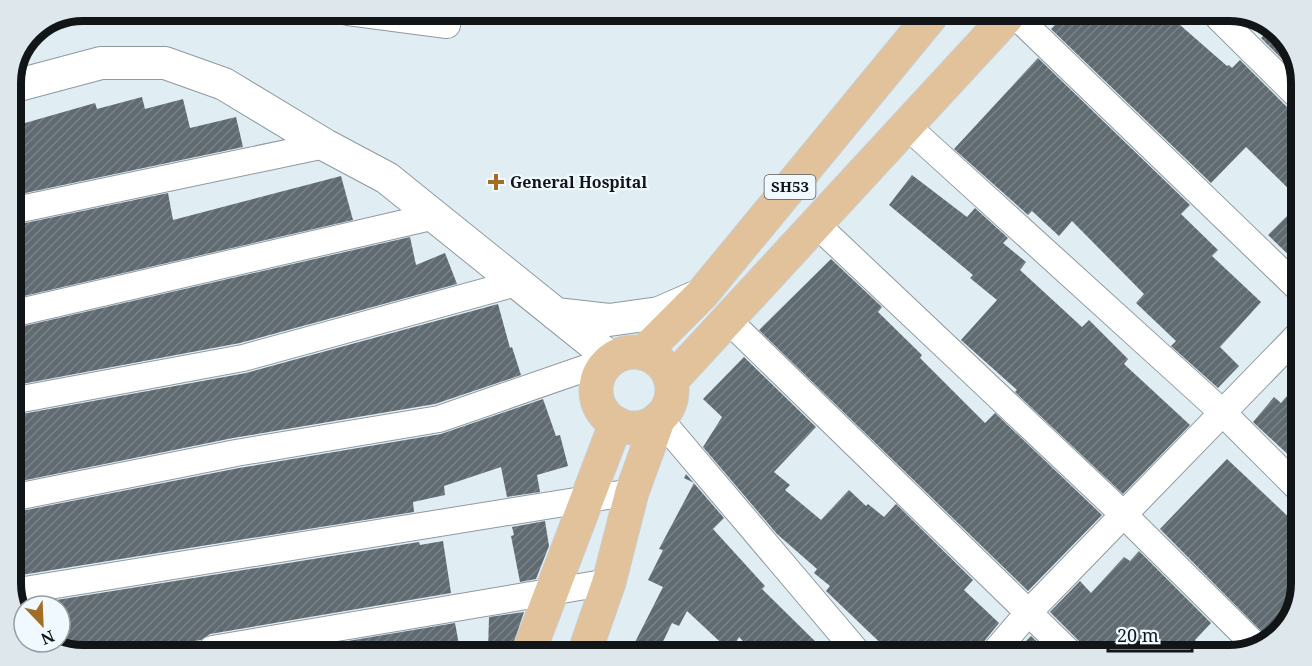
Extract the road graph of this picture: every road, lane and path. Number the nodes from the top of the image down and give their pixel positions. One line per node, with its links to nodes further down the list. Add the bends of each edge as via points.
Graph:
1 (417, 21): 2 (street, via 447,25)
2 (448, 21)
3 (927, 21): 16 (main road, SH53)
4 (1003, 21): 9 (main road, SH53)
5 (1021, 21): 14 (street)
6 (1222, 21): 8 (street)
7 (21, 84): 10 (street, via 101,63 165,63 224,84)
8 (1291, 89)
9 (908, 127): 13 (main road, SH53); 24 (street)
10 (325, 145): 11 (street); 12 (street, via 387,178)
11 (21, 209)
12 (435, 216): 15 (street); 17 (street)
13 (817, 225): 19 (main road, SH53); 31 (street)
14 (1291, 281)
15 (516, 283): 18 (street); 23 (street, via 243,358)
16 (702, 294): 18 (street, via 659,314 609,320); 21 (main road, SH53)
17 (21, 312)
18 (556, 314): 21 (street)
19 (727, 319): 22 (main road, SH53); 35 (street)
20 (1291, 342): 24 (street)
21 (627, 356): 22 (main road, via 658,361); 26 (main road, via 603,368 598,379 599,404); 29 (street, via 439,419 236,453)
22 (671, 381): 25 (main road, via 669,405)
23 (21, 399)
24 (1222, 412): 27 (street); 31 (street)
25 (659, 418): 26 (main road, via 640,427); 28 (main road); 40 (street)
26 (616, 423): 30 (main road)
27 (1291, 481)
28 (632, 492): 30 (street); 32 (main road)
29 (21, 496)
30 (587, 499): 33 (street); 34 (main road)
31 (1123, 514): 35 (street); 36 (street)
32 (609, 582): 34 (street); 39 (main road)
33 (21, 590)
34 (551, 592): 37 (street); 38 (main road)
35 (1028, 613): 41 (street); 42 (street)
36 (1250, 641)
37 (236, 645)
38 (531, 645)
39 (587, 645)
40 (851, 645)
41 (1001, 645)
42 (1062, 645)

